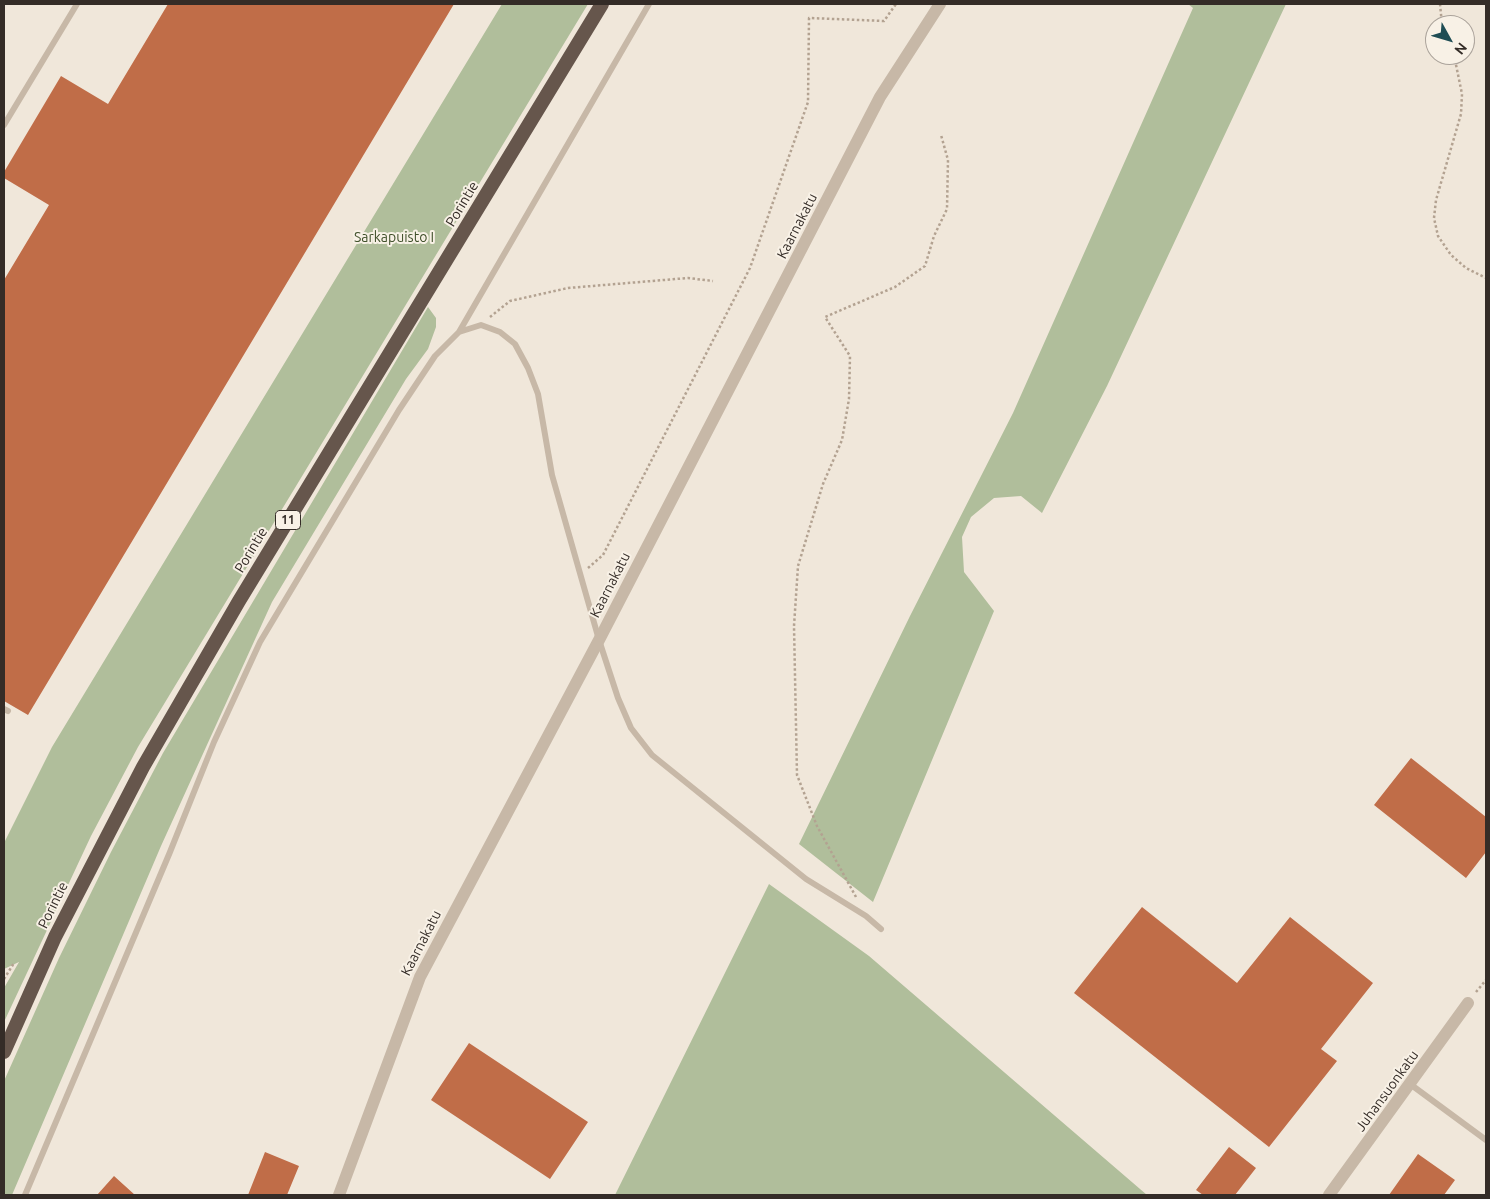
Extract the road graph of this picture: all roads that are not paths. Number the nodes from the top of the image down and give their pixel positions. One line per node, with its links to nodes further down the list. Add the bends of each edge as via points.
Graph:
1 (77, 4): 5 (lane)
2 (602, 4): 10 (highway, Porintie / 11, via 244,593 143,766 56,937)
3 (649, 4): 6 (lane)
4 (940, 4): 7 (street, Kaarnakatu, via 880,97)
5 (4, 125)
6 (459, 332): 7 (lane, via 481,325 500,332 515,344 532,377 538,394 552,476); 13 (lane, via 435,356 399,410 260,642 214,742)
7 (599, 640): 8 (lane, via 631,728 652,755 806,879); 14 (street, Kaarnakatu, via 420,977)
8 (881, 929)
9 (1468, 1003): 11 (street, Juhansuonkatu)
10 (4, 1052)
11 (1410, 1084): 12 (lane); 15 (street, Juhansuonkatu)
12 (1486, 1140)
13 (24, 1195)
14 (339, 1195)
15 (1330, 1195)

